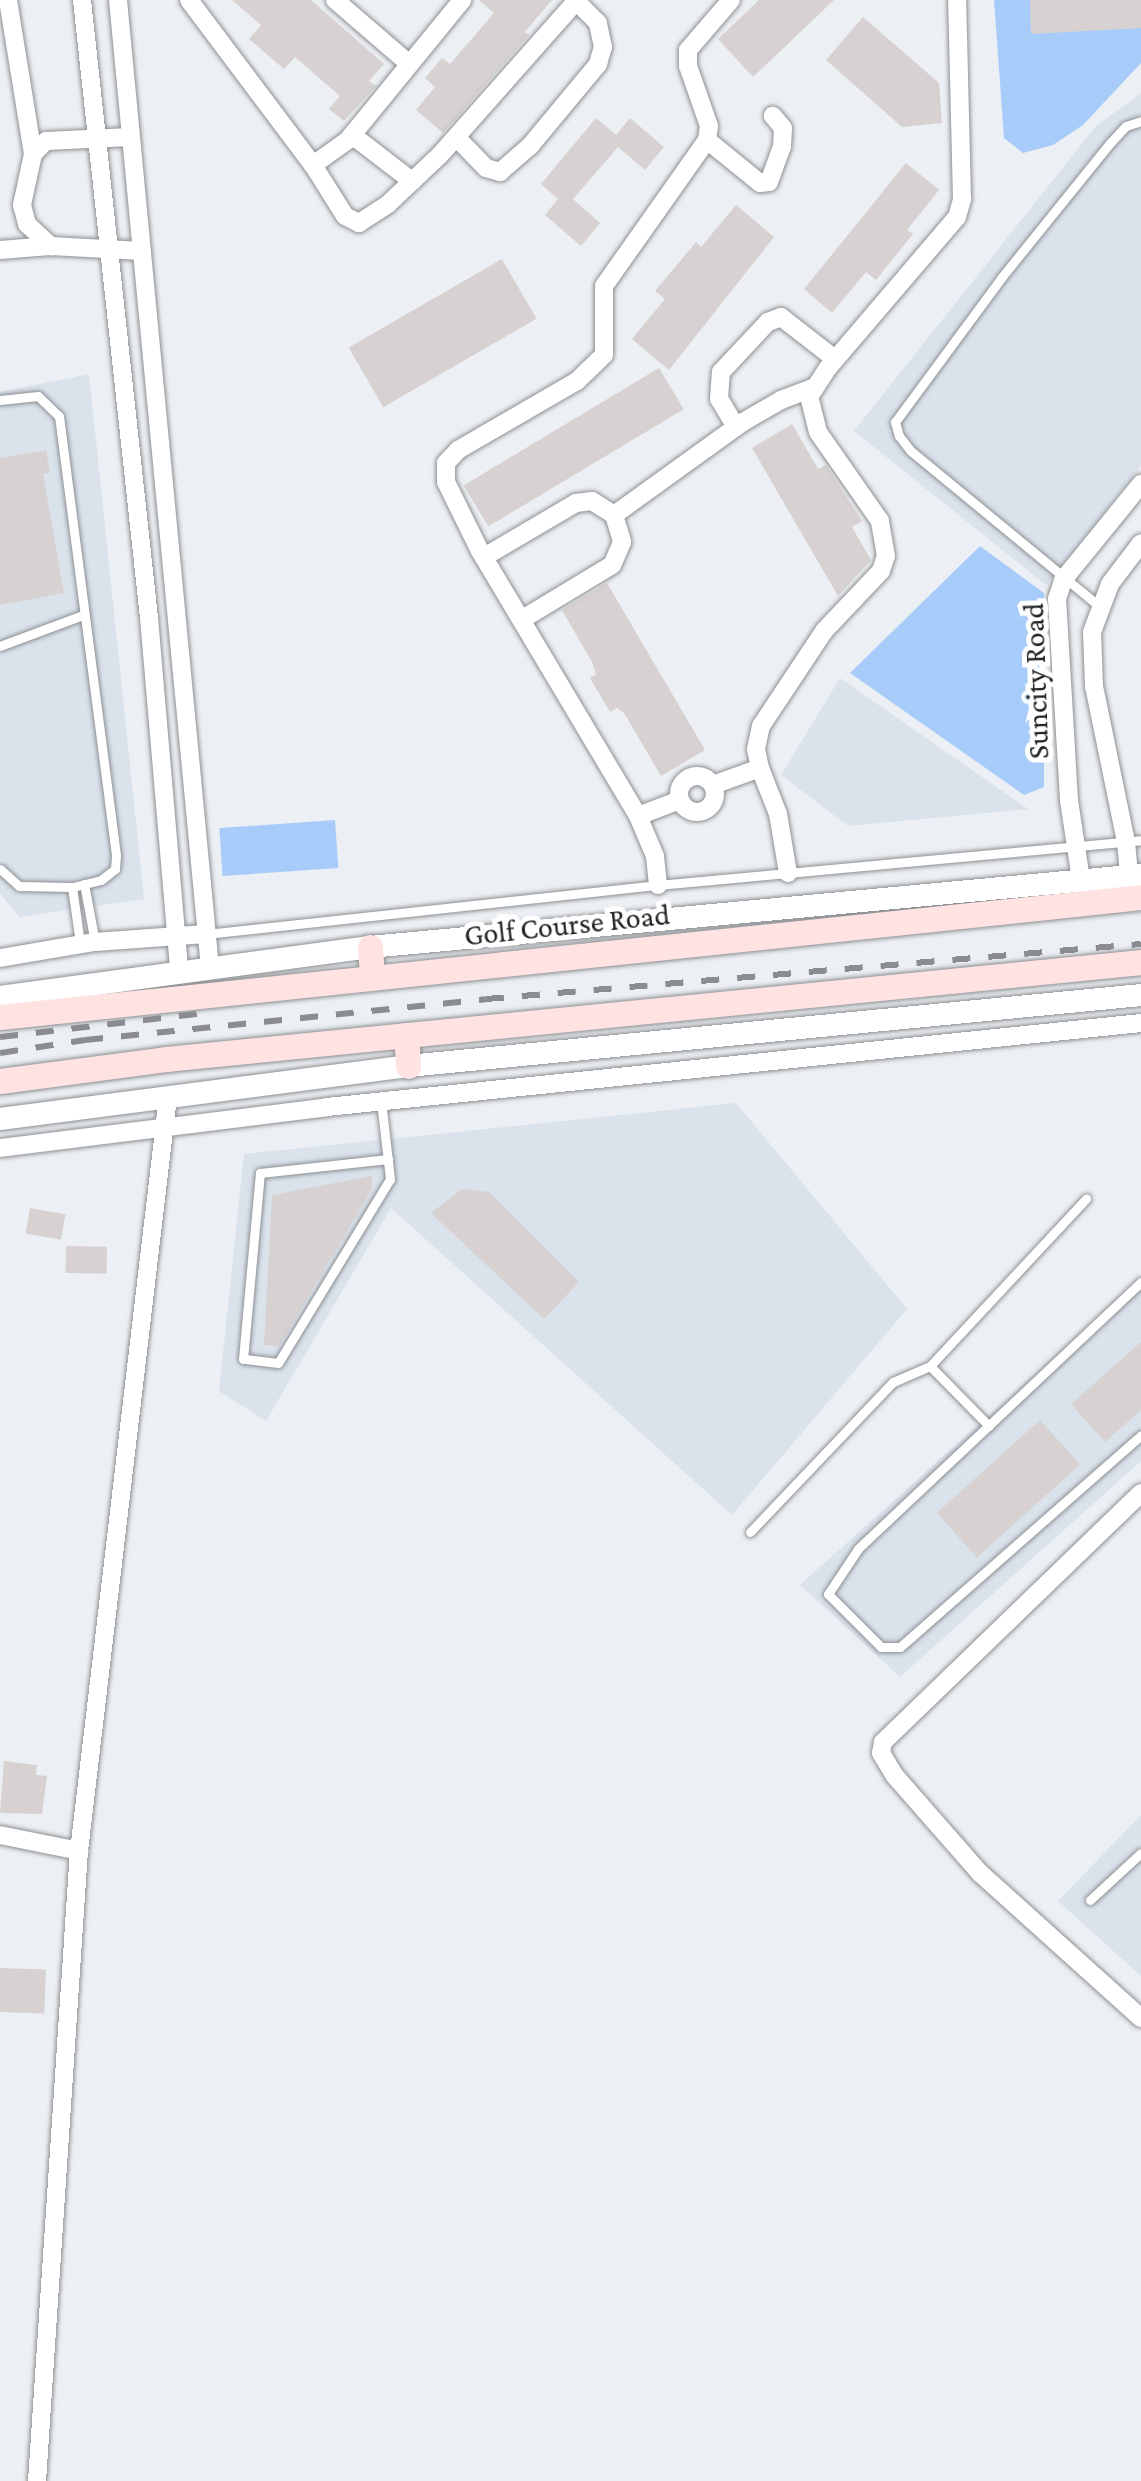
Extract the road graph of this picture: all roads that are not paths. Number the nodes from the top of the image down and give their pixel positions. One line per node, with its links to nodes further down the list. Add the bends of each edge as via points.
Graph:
1 (8, 0): 18 (street)
2 (82, 0): 14 (street)
3 (118, 0): 15 (street)
4 (189, 0): 19 (street)
5 (335, 0): 10 (street)
6 (462, 0): 10 (street)
7 (577, 0): 16 (street); 16 (street, via 598,23 598,64 530,146 500,172 486,168)
8 (730, 0): 17 (street, via 688,50 710,126)
9 (957, 0): 25 (street, via 957,217)
10 (407, 62): 13 (street)
11 (773, 116): 17 (street, via 782,128 782,146 770,182 760,182)
12 (1141, 121): 35 (lane, via 1110,144 895,422 910,450)
13 (352, 135): 19 (street); 20 (street)
14 (100, 136): 15 (street); 18 (street, via 46,141); 23 (street)
15 (130, 136): 24 (street)
16 (456, 137): 20 (street)
17 (707, 140): 34 (street, via 604,286 604,355 596,366 446,463 446,482)
18 (32, 154): 21 (street, via 22,206 27,224)
19 (313, 165): 20 (street, via 345,216 358,223)
20 (412, 181)
21 (50, 246): 22 (street); 23 (street)
22 (0, 250)
23 (110, 250): 24 (street); 31 (street)
24 (142, 251): 30 (street)
25 (835, 359): 26 (street); 28 (street, via 781,317 768,322 721,372 719,399)
26 (813, 388): 28 (street); 42 (street, via 811,415 880,521 886,556 881,571 824,631 760,726)
27 (0, 400): 37 (lane, via 38,396 58,416)
28 (736, 426): 32 (street)
29 (1141, 484): 35 (street, Suncity Road)
30 (169, 501): 31 (street); 38 (street)
31 (138, 506): 39 (street)
32 (614, 515): 34 (street, via 592,500 576,503); 40 (street, via 622,542 612,564)
33 (1141, 543): 36 (street, Suncity Road)
34 (484, 557): 40 (street)
35 (1063, 580): 36 (lane); 47 (street, Suncity Road, via 1056,610)
36 (1099, 606): 46 (street, Suncity Road, via 1092,632 1094,686)
37 (83, 615): 41 (lane); 50 (lane, via 116,855 115,869)
38 (179, 615): 39 (street); 55 (street)
39 (149, 618): 56 (street)
40 (524, 618): 45 (street)
41 (0, 646)
42 (760, 768): 43 (street); 49 (street, via 778,814)
43 (713, 785): 44 (street, via 692,776 679,788); 44 (street, via 713,802 704,810 687,810)
44 (680, 800): 45 (street)
45 (638, 816): 51 (street)
46 (1134, 841): 47 (lane); 53 (street, Suncity Road)
47 (1076, 846): 49 (lane); 54 (street, Suncity Road)
48 (0, 869): 52 (lane, via 19,886)
49 (788, 874): 51 (lane)
50 (84, 884): 52 (lane); 57 (lane)
51 (658, 885): 55 (lane)
52 (72, 887): 57 (lane)
53 (1135, 887): 54 (main road, Golf Course Road)
54 (1083, 894): 58 (street); 63 (main road, Golf Course Road)
55 (206, 934): 56 (street); 61 (street)
56 (173, 936): 57 (street); 62 (street)
57 (88, 944): 59 (street)
58 (370, 947): 61 (street); 63 (main road)
59 (0, 958)
60 (1141, 962): 68 (main road)
61 (210, 968): 62 (street)
62 (179, 970): 65 (street)
63 (372, 977): 66 (main road, Golf Course Road)
64 (1141, 995): 69 (street)
65 (0, 997)
66 (0, 1017)
67 (1141, 1023): 72 (street)
68 (406, 1035): 69 (main road); 70 (main road)
69 (408, 1066): 71 (street)
70 (0, 1081)
71 (168, 1097): 73 (street); 74 (street)
72 (381, 1101): 74 (street); 76 (lane)
73 (0, 1119)
74 (168, 1127): 75 (street); 85 (street)
75 (0, 1148)
76 (388, 1159): 76 (lane, via 390,1179 278,1363 242,1359 260,1173)
77 (1086, 1200): 79 (lane)
78 (1141, 1282): 80 (lane)
79 (930, 1366): 80 (lane); 83 (lane, via 893,1382)
80 (990, 1426): 81 (lane, via 858,1550 830,1585 834,1604 880,1647 900,1646 915,1635)
81 (1141, 1435)
82 (1141, 1493): 88 (street, via 883,1742 881,1753 980,1873)
83 (750, 1532)
84 (0, 1835): 85 (street)
85 (79, 1852): 89 (street)
86 (1141, 1852): 87 (lane)
87 (1090, 1900)
88 (1141, 2018)
89 (37, 2481)

